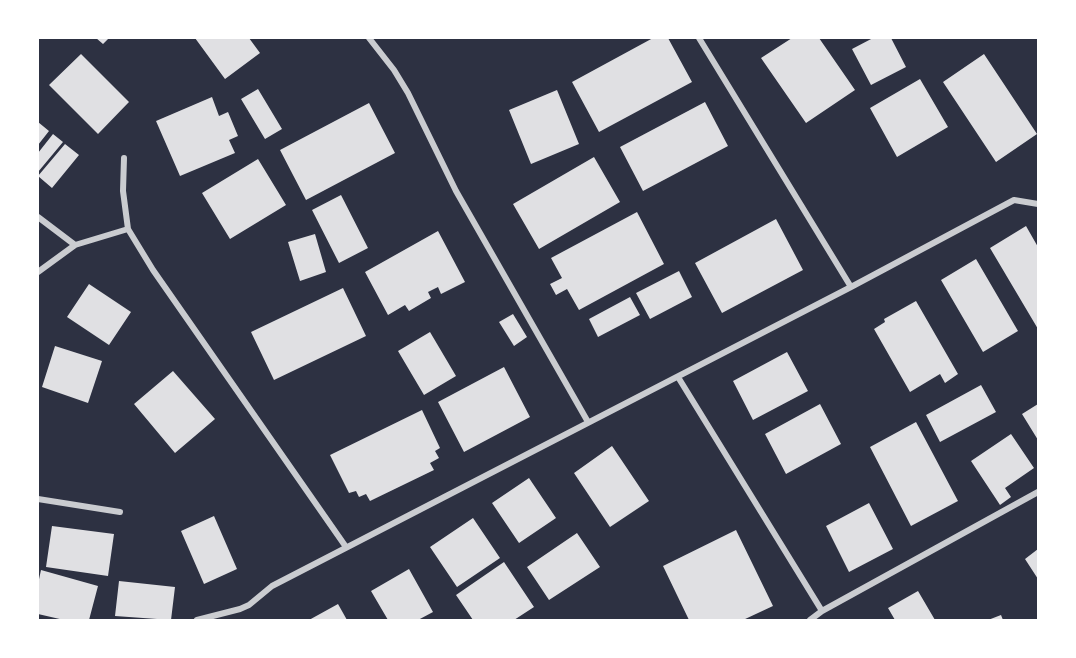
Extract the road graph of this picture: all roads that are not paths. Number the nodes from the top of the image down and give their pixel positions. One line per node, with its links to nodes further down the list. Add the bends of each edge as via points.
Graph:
1 (369, 38): 11 (street, via 408,93 456,191)
2 (699, 38): 9 (street)
3 (124, 158): 6 (street)
4 (1038, 204): 9 (street, via 1014,200)
5 (38, 217): 7 (street)
6 (128, 229): 7 (street); 15 (street)
7 (75, 245): 8 (street)
8 (38, 272)
9 (851, 287): 10 (street)
10 (678, 377): 11 (street); 16 (street)
11 (588, 422): 15 (street)
12 (1038, 492): 16 (street)
13 (38, 499): 14 (street)
14 (120, 512)
15 (346, 547): 17 (street, via 272,585 240,609)
16 (822, 611): 18 (street)
17 (197, 621)
18 (810, 621)

